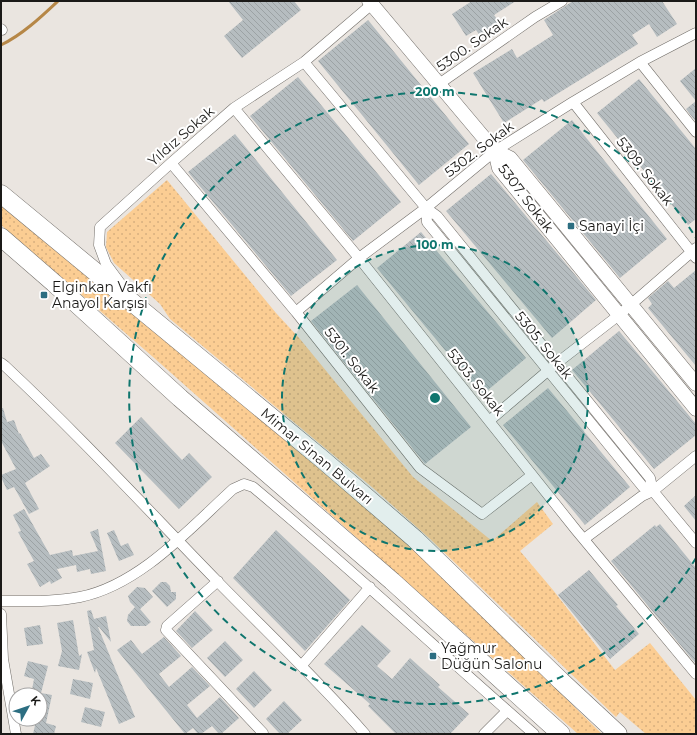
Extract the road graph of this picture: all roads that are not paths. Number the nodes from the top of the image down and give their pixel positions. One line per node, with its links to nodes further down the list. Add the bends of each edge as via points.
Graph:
1 (562, 1): 6 (street, 5300. Sokak)
2 (370, 2): 4 (street, Yıldız Sokak); 6 (street)
3 (696, 33): 5 (street, 5302. Sokak)
4 (304, 62): 8 (street, Yıldız Sokak); 13 (street, 5305. Sokak)
5 (640, 62): 7 (street, 5302. Sokak); 9 (street)
6 (439, 84): 10 (street)
7 (573, 102): 10 (street, 5302. Sokak); 15 (street, 5309. Sokak)
8 (234, 108): 11 (street, Yıldız Sokak); 16 (street, 5303. Sokak)
9 (696, 132)
10 (495, 151): 13 (street, 5302. Sokak); 17 (street, 5307. Sokak, via 510,158); 19 (street, 5307. Sokak, via 499,168)
11 (171, 163): 18 (street, 5301. Sokak); 20 (street, Yıldız Sokak, via 100,227 99,245 106,264)
12 (1, 194): 20 (highway, Mimar Sinan Bulvarı)
13 (426, 208): 16 (street, 5302. Sokak); 22 (street, 5305. Sokak, via 437,216); 23 (street, 5305. Sokak, via 427,222)
14 (1, 237): 30 (highway, via 180,398)
15 (694, 253): 17 (street)
16 (359, 258): 18 (street, 5302. Sokak); 26 (street, 5303. Sokak)
17 (631, 304): 19 (street); 24 (street, 5307. Sokak)
18 (296, 312): 28 (street, 5301. Sokak, via 420,468 482,514)
19 (619, 315): 22 (street); 25 (street, 5307. Sokak)
20 (153, 319): 48 (highway, Mimar Sinan Bulvarı, via 415,539)
21 (1, 363): 32 (street, via 48,407)
22 (557, 363): 23 (street); 29 (street, 5305. Sokak, via 650,478)
23 (548, 371): 26 (street); 29 (street, 5305. Sokak, via 644,487)
24 (696, 384)
25 (696, 409)
26 (489, 421): 28 (street, 5303. Sokak)
27 (696, 456): 29 (street)
28 (532, 474): 31 (street, 5303. Sokak)
29 (653, 491): 31 (street, via 642,496); 33 (street, 5305. Sokak)
30 (322, 520): 34 (street); 47 (highway)
31 (584, 539): 40 (street, 5303. Sokak)
32 (178, 540): 34 (street, via 233,489 244,484 253,486); 35 (street); 37 (street, via 151,564 119,583 97,592 54,600)
33 (696, 543)
34 (325, 547): 36 (street)
35 (218, 582): 39 (street); 43 (street, via 167,626 166,630)
36 (370, 587): 39 (street); 41 (street)
37 (1, 601)
38 (1, 614): 42 (street, via 3,659)
39 (302, 665): 44 (street)
40 (696, 674)
41 (508, 711): 45 (street); 46 (street)
42 (16, 734)
43 (264, 734)
44 (365, 734)
45 (484, 734)
46 (534, 734)
47 (562, 734)
48 (618, 734)

